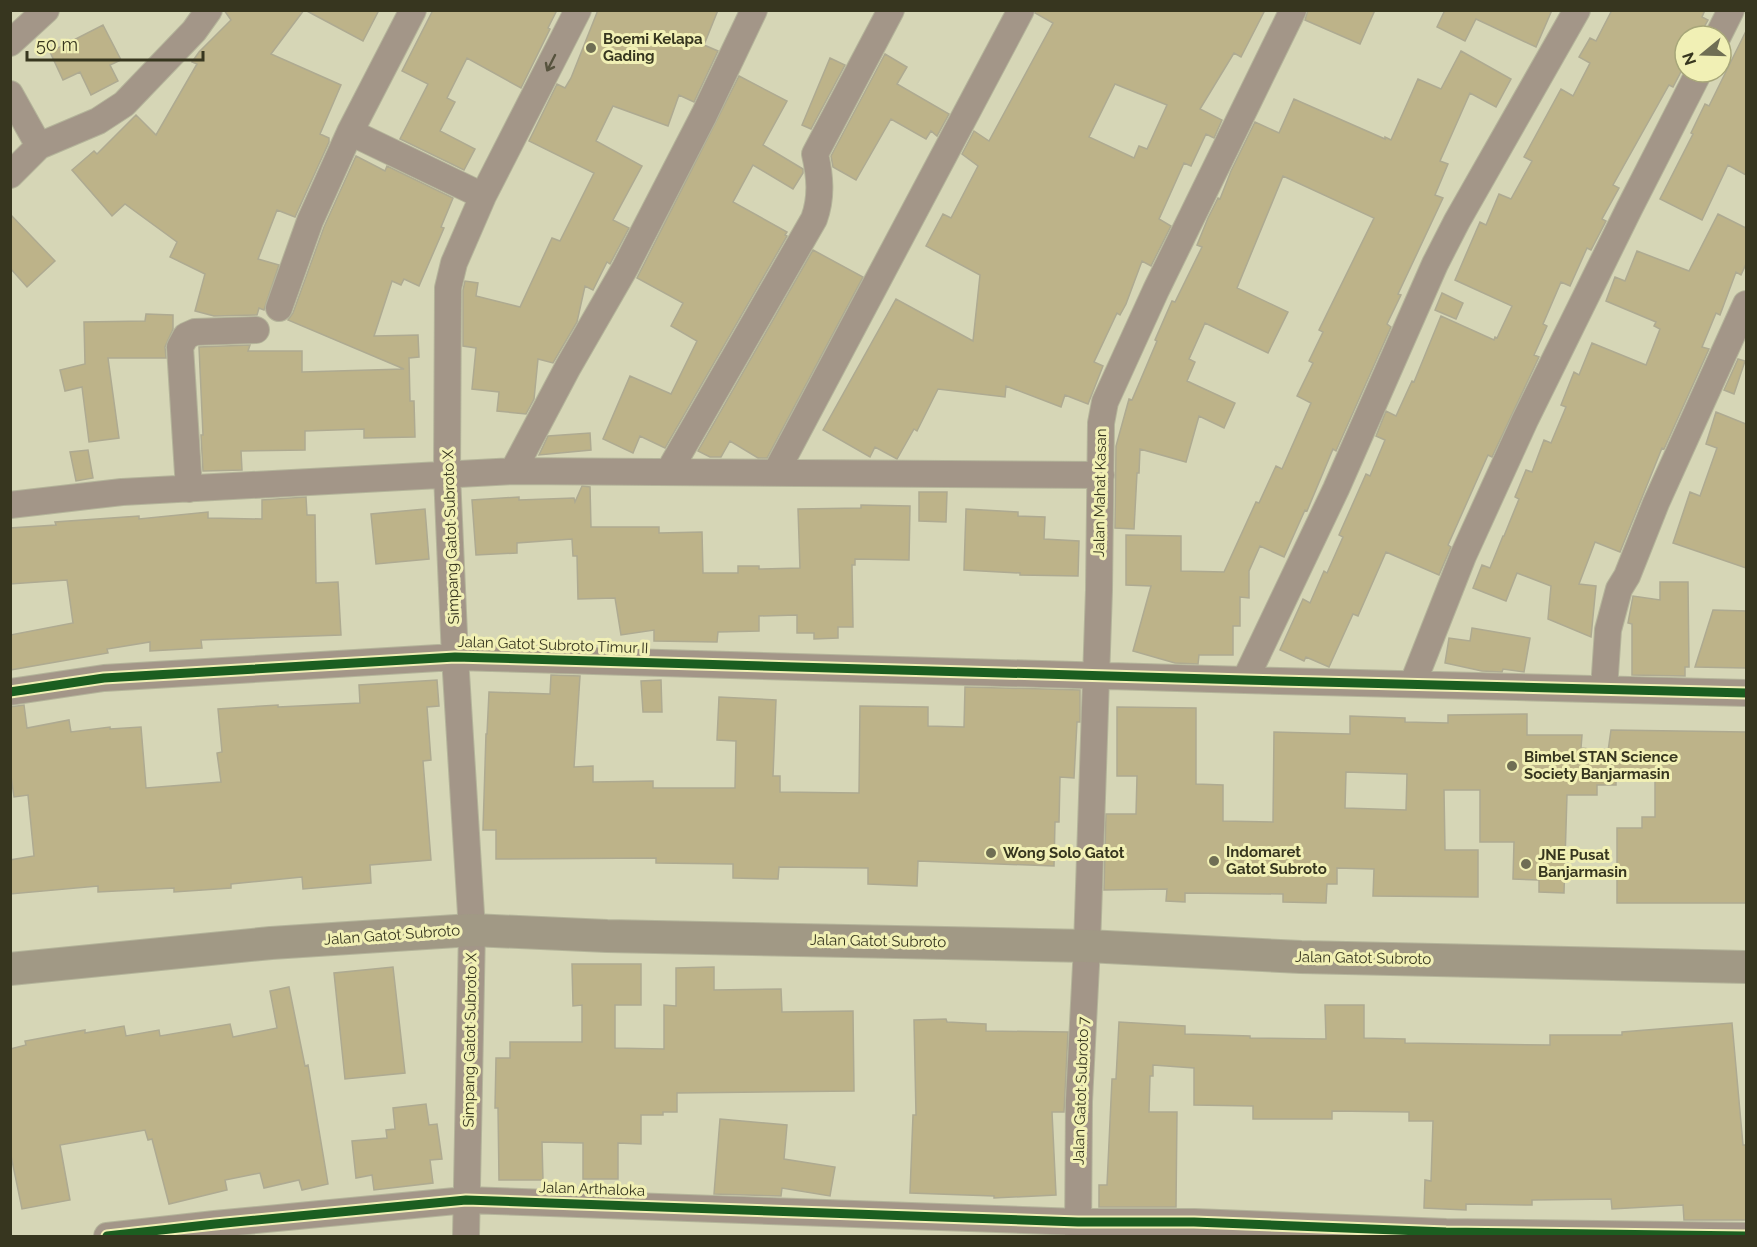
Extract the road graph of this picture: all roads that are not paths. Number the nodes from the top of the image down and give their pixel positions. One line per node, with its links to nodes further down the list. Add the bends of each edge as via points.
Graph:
1 (46, 10): 12 (street)
2 (209, 10): 16 (street, via 124,104 98,121)
3 (413, 10): 15 (street)
4 (578, 10): 18 (street, Simpang Gatot Subroto X, one-way to 18)
5 (754, 10): 22 (street, via 625,268)
6 (891, 10): 23 (street, via 815,154 820,204 814,219)
7 (1021, 10): 24 (street)
8 (1293, 10): 26 (street, Jalan Mahat Kasan, via 1105,402)
9 (1577, 10): 31 (street, via 1435,264 1336,489)
10 (1731, 10): 11 (street)
11 (1724, 24)
12 (10, 43)
13 (1694, 84): 32 (street, via 1525,420 1463,556)
14 (10, 94): 16 (street)
15 (350, 132): 18 (street); 20 (street, via 310,221)
16 (39, 146): 17 (street)
17 (10, 175)
18 (483, 196): 25 (street, Simpang Gatot Subroto X, via 453,262 448,288)
19 (1746, 303): 33 (street, via 1619,589 1608,630)
20 (279, 308)
21 (256, 330): 27 (street, via 195,332 186,336 180,347)
22 (513, 471): 23 (street); 25 (street)
23 (669, 471): 24 (street)
24 (776, 472): 26 (street)
25 (447, 475): 27 (street); 29 (street, Simpang Gatot Subroto X)
26 (1101, 475): 30 (street, Jalan Mahat Kasan)
27 (189, 489): 28 (street)
28 (10, 505)
29 (455, 657): 30 (street, Jalan Gatot Subroto Timur II); 34 (street, Jalan Gatot Subroto Timur II, via 104,678); 36 (street, Simpang Gatot Subroto X)
30 (1096, 675): 31 (street, Jalan Gatot Subroto Timur II); 37 (street, Jalan Mahat Kasan)
31 (1245, 680): 32 (street, Jalan Gatot Subroto Timur II)
32 (1413, 683): 33 (street, Jalan Gatot Subroto Timur II)
33 (1604, 689): 35 (street, Jalan Gatot Subroto Timur II)
34 (10, 692)
35 (1746, 693)
36 (472, 930): 37 (main road, Jalan Gatot Subroto); 39 (main road, Jalan Gatot Subroto, via 271,943); 40 (street, Simpang Gatot Subroto X)
37 (1087, 946): 38 (main road, Jalan Gatot Subroto, via 1301,957); 41 (street, Jalan Gatot Subroto 7, via 1079,1101)
38 (1746, 967)
39 (10, 969)
40 (466, 1200): 41 (street, Jalan Arthaloka); 42 (street, Jalan Arthaloka); 43 (street, Simpang Gatot Subroto X)
41 (1078, 1229): 44 (street, Jalan Arthaloka, via 1194,1222 1446,1232)
42 (107, 1236)
43 (466, 1236)
44 (1746, 1236)

